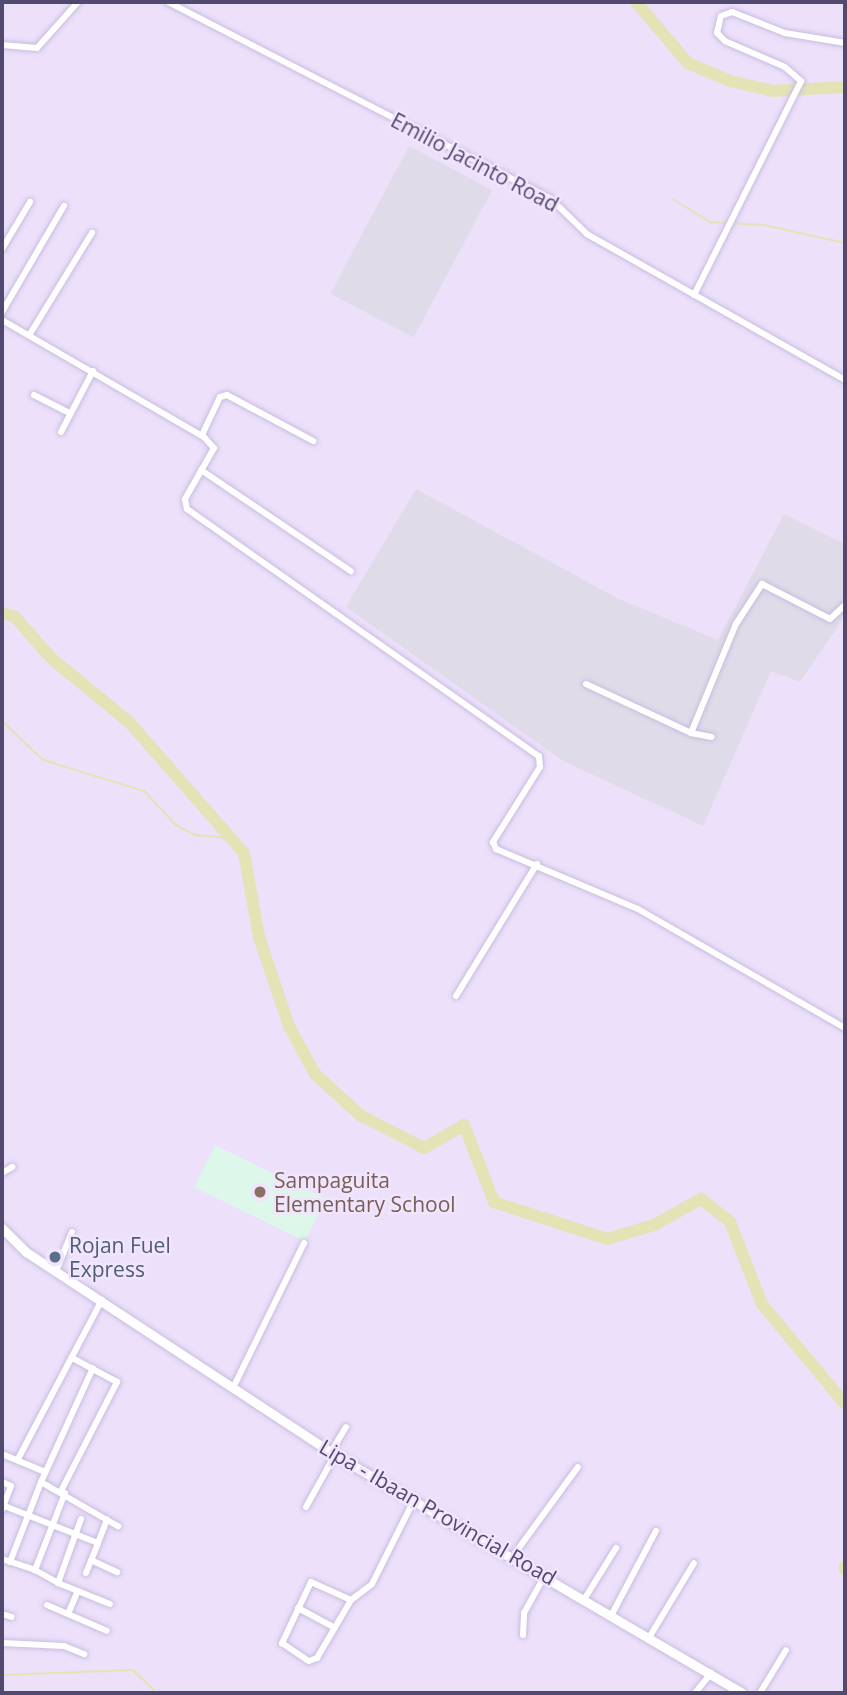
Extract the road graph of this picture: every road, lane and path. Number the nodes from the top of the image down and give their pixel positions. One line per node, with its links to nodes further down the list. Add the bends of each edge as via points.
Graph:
1 (78, 2): 4 (street, via 37,48)
2 (168, 2): 9 (street, Emilio Jacinto Road, via 551,199 587,234)
3 (845, 43): 9 (street, via 785,33 732,12 721,16 717,33 724,41 798,73 800,87)
4 (2, 45)
5 (30, 202): 8 (street)
6 (64, 206): 10 (street)
7 (92, 233): 12 (street)
8 (2, 249)
9 (694, 295): 14 (street, Emilio Jacinto Road)
10 (2, 312)
11 (2, 320): 12 (street)
12 (30, 334): 13 (street)
13 (93, 371): 16 (street); 18 (street)
14 (845, 380)
15 (34, 395): 16 (street)
16 (67, 412): 17 (street)
17 (61, 432)
18 (202, 435): 19 (street, via 220,397 227,395); 20 (street, via 214,448)
19 (313, 441)
20 (201, 470): 21 (street); 26 (street, via 185,499 187,509 539,756 540,767 492,845)
21 (351, 571)
22 (845, 605): 24 (street, via 830,619 762,584 736,624)
23 (586, 684): 24 (street)
24 (691, 733): 25 (street)
25 (712, 737)
26 (537, 864): 27 (street); 28 (street, via 638,909)
27 (456, 996)
28 (845, 1028)
29 (12, 1167): 30 (street)
30 (2, 1173)
31 (2, 1228): 33 (main road, Lipa - Ibaan Provincial Road)
32 (72, 1231): 35 (street)
33 (5, 1241): 35 (main road, Lipa - Ibaan Provincial Road)
34 (304, 1243): 39 (street)
35 (56, 1271): 36 (main road, Lipa - Ibaan Provincial Road)
36 (102, 1300): 37 (street); 39 (main road, Lipa - Ibaan Provincial Road)
37 (72, 1358): 38 (street); 43 (street)
38 (93, 1368): 45 (street); 48 (street, via 117,1383)
39 (235, 1384): 41 (main road, Lipa - Ibaan Provincial Road)
40 (346, 1427): 41 (street)
41 (333, 1453): 49 (main road, Lipa - Ibaan Provincial Road); 51 (street)
42 (2, 1454): 43 (street)
43 (18, 1459): 45 (street)
44 (578, 1466): 61 (street)
45 (45, 1472): 47 (street)
46 (2, 1482): 50 (street, via 11,1486)
47 (41, 1482): 48 (street); 52 (street)
48 (63, 1492): 54 (street); 55 (street)
49 (414, 1500): 61 (main road, Lipa - Ibaan Provincial Road); 73 (street, via 372,1584)
50 (2, 1507): 52 (street)
51 (306, 1507)
52 (28, 1515): 55 (street); 64 (street)
53 (81, 1519): 58 (street)
54 (107, 1520): 56 (street); 59 (street)
55 (52, 1526): 58 (street); 66 (street)
56 (118, 1526)
57 (656, 1531): 79 (street)
58 (76, 1535): 59 (street); 70 (street)
59 (98, 1543): 63 (street)
60 (616, 1548): 72 (street)
61 (513, 1556): 69 (main road, Lipa - Ibaan Provincial Road)
62 (2, 1559): 64 (street)
63 (91, 1560): 67 (street); 68 (street)
64 (10, 1562): 66 (street)
65 (694, 1563): 84 (street)
66 (35, 1570): 70 (street)
67 (117, 1572)
68 (86, 1573)
69 (545, 1575): 72 (main road, Lipa - Ibaan Provincial Road); 83 (street, via 524,1613)
70 (58, 1583): 71 (street)
71 (78, 1591): 74 (street); 78 (street)
72 (585, 1598): 79 (main road, Lipa - Ibaan Provincial Road)
73 (351, 1600): 76 (street, via 310,1582); 81 (street)
74 (110, 1604)
75 (47, 1605): 78 (street)
76 (298, 1608): 81 (street); 81 (street, via 282,1643 309,1661)
77 (2, 1614): 80 (street)
78 (68, 1614): 82 (street)
79 (612, 1614): 84 (main road, Lipa - Ibaan Provincial Road)
80 (12, 1616)
81 (335, 1628)
82 (107, 1631)
83 (523, 1635)
84 (650, 1636): 88 (main road, Lipa - Ibaan Provincial Road)
85 (2, 1643): 87 (street, via 64,1646)
86 (786, 1650): 91 (street)
87 (84, 1654)
88 (711, 1673): 89 (street); 90 (main road, Lipa - Ibaan Provincial Road)
89 (695, 1693)
90 (741, 1693)
91 (760, 1693)

